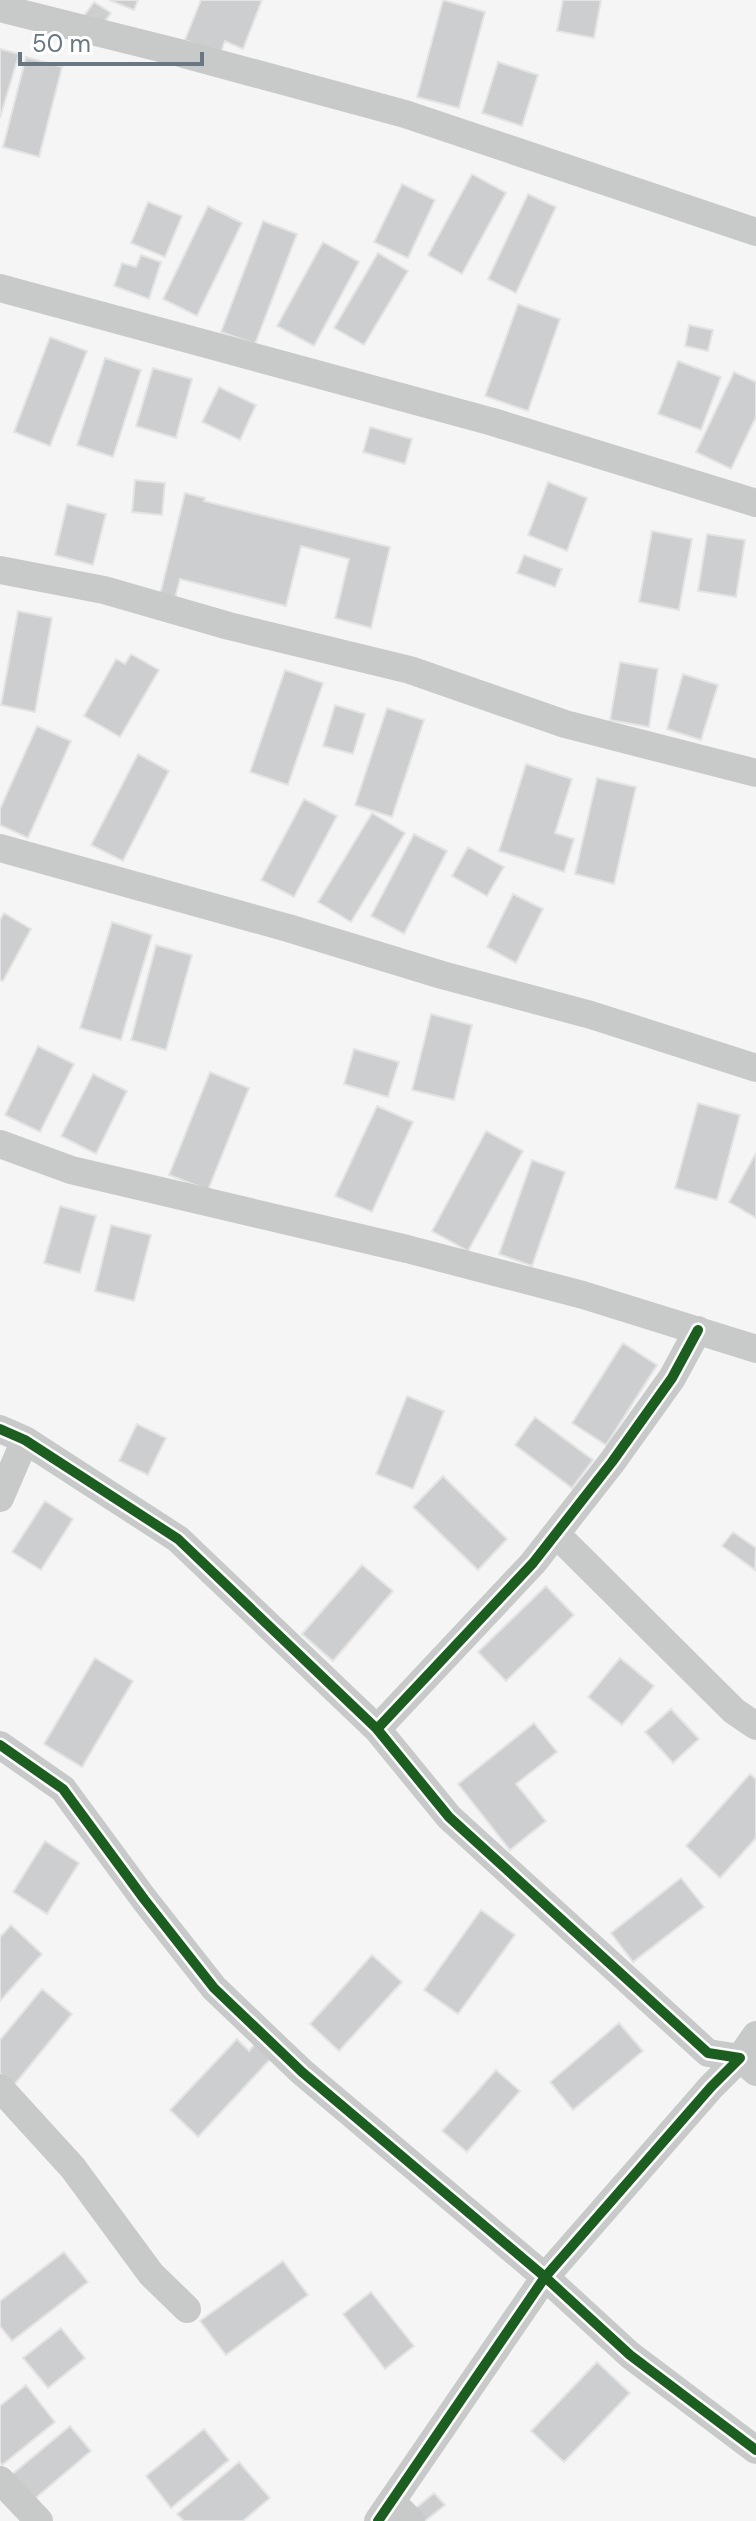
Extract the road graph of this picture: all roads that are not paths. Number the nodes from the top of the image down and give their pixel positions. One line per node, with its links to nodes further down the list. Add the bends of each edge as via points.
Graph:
1 (0, 8): 2 (street, via 405,114)
2 (756, 232)
3 (0, 288): 4 (street, via 493,422)
4 (756, 503)
5 (0, 570): 6 (street, via 104,590 410,670 565,724)
6 (756, 773)
7 (0, 848): 8 (street, via 591,1015)
8 (756, 1068)
9 (0, 1144): 10 (street, via 71,1170 407,1249)
10 (698, 1330): 11 (street); 14 (street, via 672,1378)
11 (756, 1349)
12 (12, 1435): 13 (street); 16 (street, via 178,1539)
13 (0, 1498)
14 (556, 1534): 15 (street, via 734,1711); 16 (street)
15 (756, 1726)
16 (377, 1729): 18 (street, via 449,1817 708,2053)
17 (0, 1745): 20 (street, via 63,1789 214,1988 302,2072)
18 (751, 2055): 20 (street, via 711,2087)
19 (0, 2088): 21 (street, via 73,2168 151,2274)
20 (545, 2277): 22 (street, via 630,2355); 24 (street)
21 (187, 2309)
22 (756, 2450)
23 (0, 2480): 25 (street)
24 (393, 2515)
25 (39, 2521)

